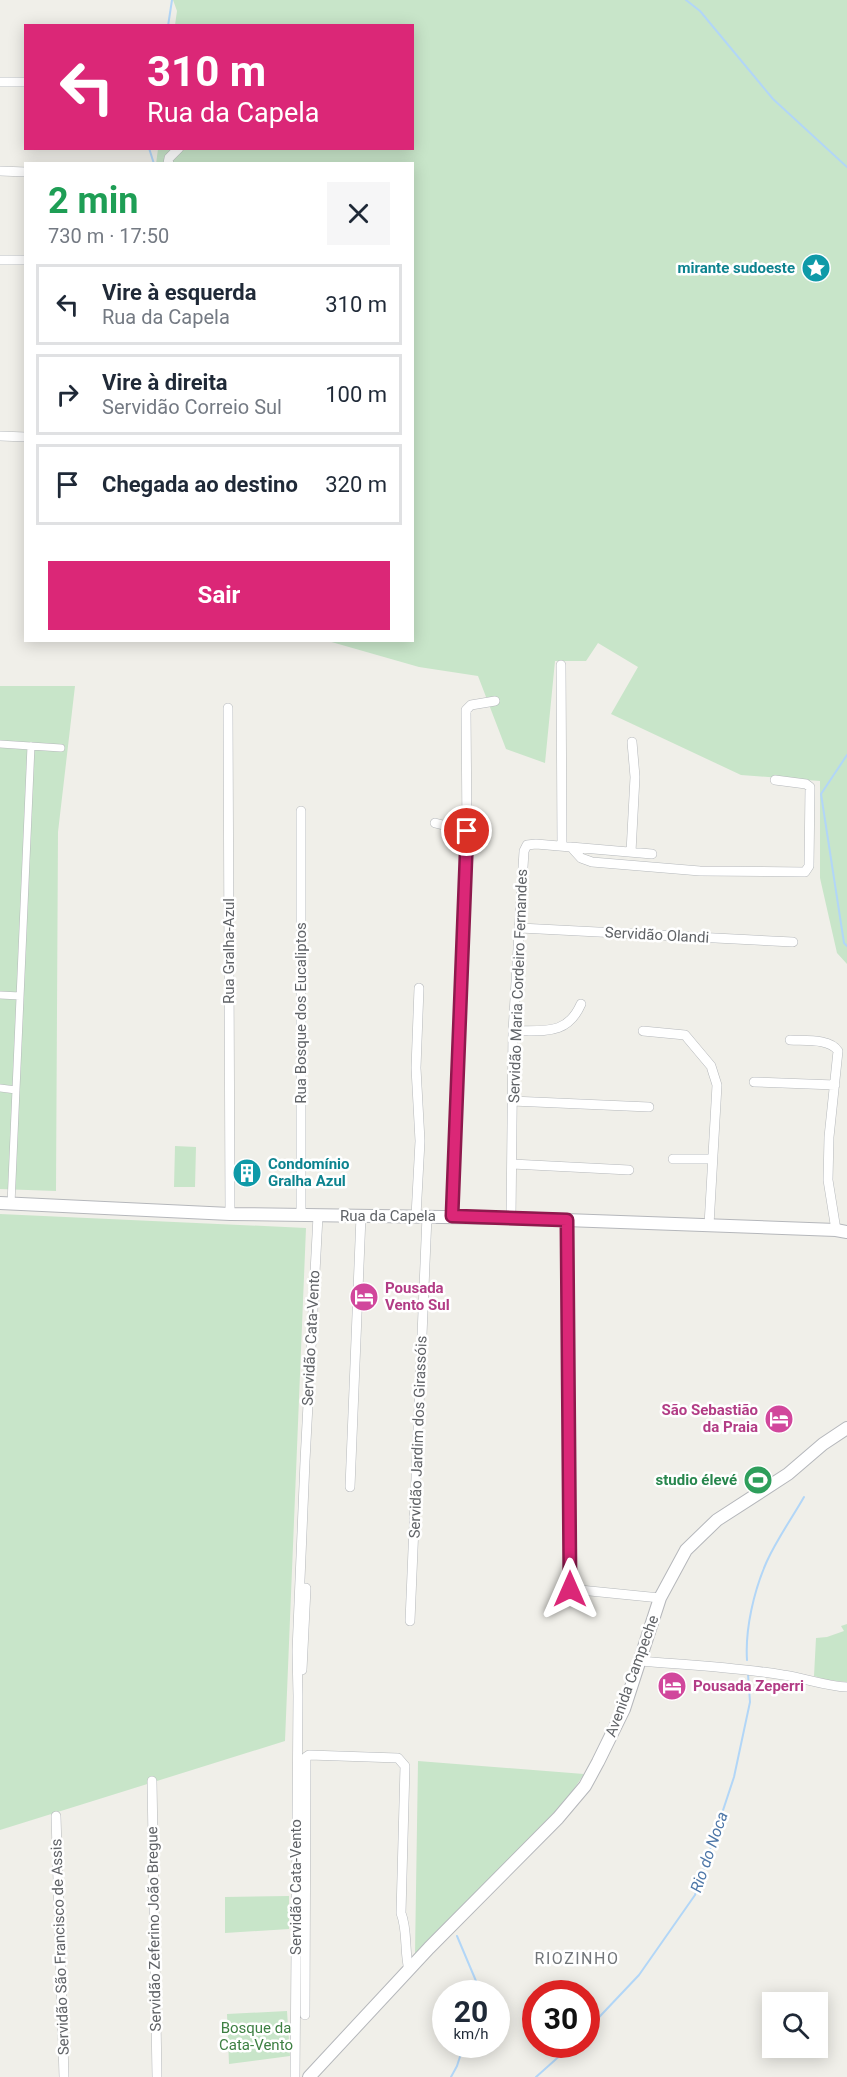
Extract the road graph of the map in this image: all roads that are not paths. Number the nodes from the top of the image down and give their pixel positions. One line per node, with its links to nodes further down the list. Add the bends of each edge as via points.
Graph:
1 (0, 82): 2 (street)
2 (24, 82)
3 (177, 150): 4 (street)
4 (168, 162)
5 (0, 171): 6 (street)
6 (24, 172)
7 (0, 260): 8 (street)
8 (24, 260)
9 (0, 436): 10 (street)
10 (24, 437)
11 (561, 665): 22 (street)
12 (495, 700): 21 (street, via 471,705 466,710)
13 (228, 708): 45 (street, Rua Gralha-Azul)
14 (632, 742): 23 (street, via 635,777)
15 (0, 744): 16 (street)
16 (31, 746): 17 (street); 29 (street)
17 (61, 747)
18 (775, 780): 22 (street, via 810,787 810,866 805,872 700,871 592,862)
19 (301, 811): 46 (street, Rua Bosque dos Eucaliptos)
20 (435, 824): 21 (street)
21 (467, 831): 50 (street)
22 (567, 847): 23 (street, Servidão Maria Cordeiro Fernandes); 25 (street, Servidão Maria Cordeiro Fernandes, via 532,844 525,848)
23 (631, 852): 24 (street, Servidão Maria Cordeiro Fernandes)
24 (652, 854)
25 (520, 928): 26 (street, Servidão Olandi); 31 (street, Servidão Maria Cordeiro Fernandes)
26 (794, 942)
27 (419, 988): 49 (street, Servidão Jardim dos Girassóis, via 416,1068)
28 (0, 995): 29 (street)
29 (20, 996): 37 (street)
30 (581, 1004): 31 (street, via 567,1025 554,1030)
31 (513, 1031): 38 (street, Servidão Maria Cordeiro Fernandes)
32 (643, 1031): 41 (street, via 685,1035 711,1066 717,1098)
33 (790, 1040): 35 (street, via 835,1046)
34 (754, 1082): 35 (street)
35 (835, 1085): 54 (street, via 828,1137 828,1180)
36 (0, 1088): 37 (street)
37 (16, 1090): 44 (street)
38 (513, 1101): 39 (street); 42 (street, Servidão Maria Cordeiro Fernandes)
39 (649, 1107)
40 (673, 1159): 41 (street)
41 (712, 1160): 53 (street)
42 (512, 1164): 43 (street); 51 (street, Servidão Maria Cordeiro Fernandes)
43 (630, 1170)
44 (6, 1204): 45 (main road, Rua da Capela)
45 (230, 1214): 46 (main road, Rua da Capela)
46 (301, 1216): 47 (main road, Rua da Capela)
47 (318, 1216): 48 (main road, Rua da Capela); 63 (street, Servidão Cata-Vento, via 304,1461 307,1492 301,1619 303,1666 298,1696)
48 (361, 1216): 49 (main road, Rua da Capela); 56 (street)
49 (422, 1216): 50 (main road, Rua da Capela); 58 (street, Servidão Jardim dos Girassóis)
50 (452, 1216): 51 (main road, Rua da Capela)
51 (511, 1218): 52 (main road, Rua da Capela)
52 (567, 1220): 53 (main road, Rua da Capela); 57 (street, via 570,1589)
53 (709, 1225): 54 (main road, Rua da Capela)
54 (842, 1231)
55 (847, 1428): 57 (main road, Avenida Campeche, via 788,1474 706,1528 680,1559)
56 (350, 1487)
57 (660, 1598): 59 (main road, Avenida Campeche)
58 (410, 1621)
59 (640, 1661): 60 (street, via 763,1672); 64 (main road, Avenida Campeche, via 616,1726 585,1786)
60 (847, 1687)
61 (152, 1781): 67 (street, Servidão Zeferino João Bregue)
62 (56, 1816): 66 (street, Servidão São Francisco de Assis)
63 (301, 1842): 64 (street, via 306,1757 313,1754 403,1761 401,1913); 65 (street); 68 (street, Servidão Cata-Vento)
64 (409, 1970): 69 (main road, Avenida Campeche)
65 (305, 2015)
66 (64, 2077)
67 (157, 2077)
68 (295, 2077)
69 (309, 2077)

